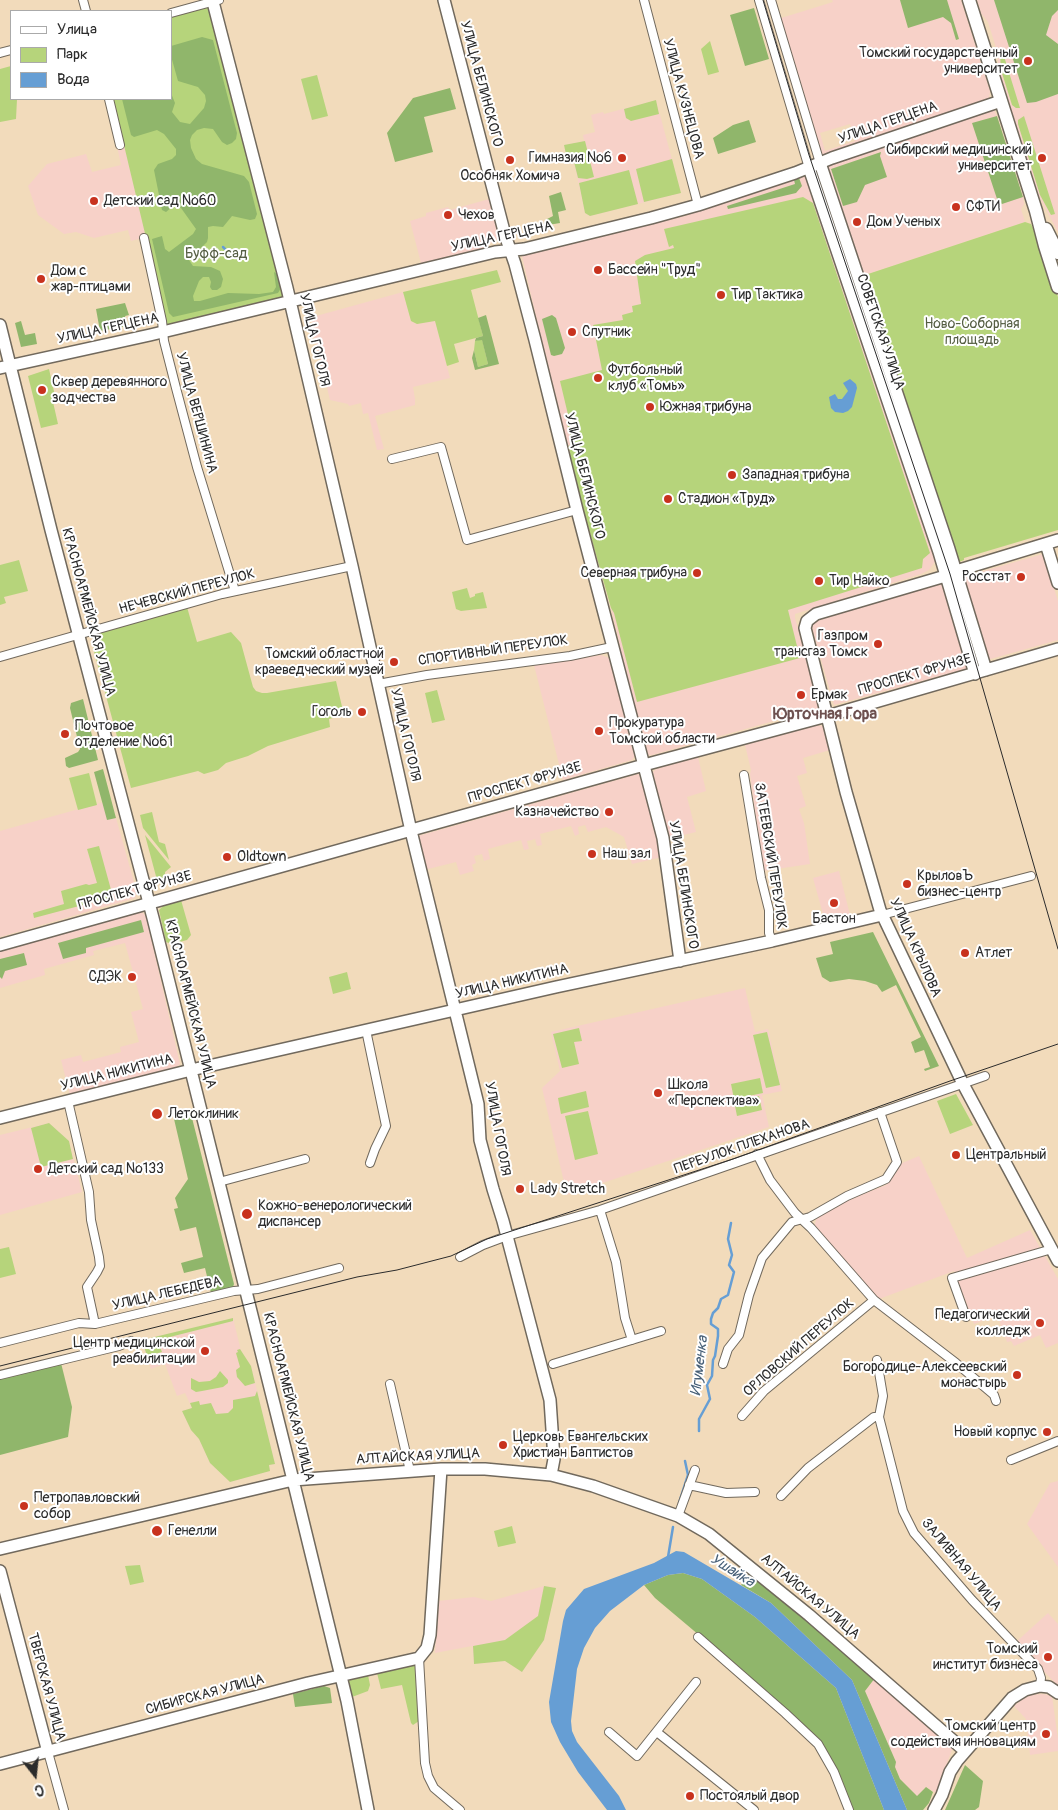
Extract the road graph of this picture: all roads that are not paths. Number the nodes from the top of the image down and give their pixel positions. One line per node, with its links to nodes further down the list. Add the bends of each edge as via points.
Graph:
1 (444, 0): 15 (street, УЛИЦА БЕЛИНСКОГО)
2 (644, 0): 12 (street, УЛИЦА КУЗНЕЦОВА)
3 (759, 0): 11 (street, СОВЕТСКАЯ УЛИЦА)
4 (771, 0): 11 (street, СОВЕТСКАЯ УЛИЦА)
5 (970, 0): 9 (main road)
6 (216, 1): 7 (street); 18 (street, УЛИЦА ГОГОЛЯ)
7 (172, 14)
8 (109, 100): 10 (street)
9 (1001, 101): 11 (street, УЛИЦА ГЕРЦЕНА); 13 (main road)
10 (120, 145)
11 (814, 165): 12 (street, УЛИЦА ГЕРЦЕНА); 27 (street, СОВЕТСКАЯ УЛИЦА)
12 (698, 205): 15 (street, УЛИЦА ГЕРЦЕНА)
13 (1036, 211): 16 (main road); 17 (main road)
14 (144, 238): 20 (street, УЛИЦА ВЕРШИНИНА)
15 (510, 250): 18 (street, УЛИЦА ГЕРЦЕНА); 23 (street, УЛИЦА БЕЛИНСКОГО)
16 (1058, 253)
17 (1057, 279)
18 (290, 301): 20 (street, УЛИЦА ГЕРЦЕНА); 26 (street, УЛИЦА ГОГОЛЯ)
19 (0, 325): 21 (street, КРАСНОАРМЕЙСКАЯ УЛИЦА)
20 (163, 332): 21 (street, УЛИЦА ГЕРЦЕНА); 29 (street, УЛИЦА ВЕРШИНИНА, via 196,467)
21 (5, 367): 30 (street, КРАСНОАРМЕЙСКАЯ УЛИЦА)
22 (392, 459): 23 (street, via 441,447 467,540)
23 (577, 510): 31 (street, УЛИЦА БЕЛИНСКОГО)
24 (1058, 540): 25 (street)
25 (1046, 544): 27 (street); 28 (street)
26 (352, 566): 29 (street, НЕЧЕВСКИЙ ПЕРЕУЛОК); 35 (street, УЛИЦА ГОГОЛЯ)
27 (951, 573): 34 (street, СОВЕТСКАЯ УЛИЦА); 36 (street, УЛИЦА КРЫЛОВА, via 810,617 805,624 806,632)
28 (1058, 583)
29 (234, 591): 30 (street, НЕЧЕВСКИЙ ПЕРЕУЛОК)
30 (78, 634): 33 (street, НЕЧЕВСКИЙ ПЕРЕУЛОК); 41 (street, КРАСНОАРМЕЙСКАЯ УЛИЦА)
31 (612, 648): 35 (street, СПОРТИВНЫЙ ПЕРЕУЛОК); 37 (street, УЛИЦА БЕЛИНСКОГО)
32 (1058, 649): 34 (street, ПРОСПЕКТ ФРУНЗЕ)
33 (0, 657)
34 (981, 672): 36 (street, ПРОСПЕКТ ФРУНЗЕ)
35 (378, 684): 39 (street, УЛИЦА ГОГОЛЯ)
36 (827, 716): 37 (street, ПРОСПЕКТ ФРУНЗЕ); 42 (street, УЛИЦА КРЫЛОВА)
37 (644, 765): 39 (street, ПРОСПЕКТ ФРУНЗЕ); 45 (street, УЛИЦА БЕЛИНСКОГО, via 663,838)
38 (744, 775): 43 (street, ЗАТЕЕВСКИЙ ПЕРЕУЛОК)
39 (411, 831): 41 (street, ПРОСПЕКТ ФРУНЗЕ); 46 (street, УЛИЦА ГОГОЛЯ)
40 (1031, 876): 42 (street, УЛИЦА НИКИТИНА)
41 (149, 903): 44 (street, ПРОСПЕКТ ФРУНЗЕ); 48 (street, КРАСНОАРМЕЙСКАЯ УЛИЦА)
42 (882, 915): 43 (street, УЛИЦА НИКИТИНА); 50 (street, УЛИЦА КРЫЛОВА)
43 (772, 941): 45 (street, УЛИЦА НИКИТИНА)
44 (0, 945)
45 (680, 961): 46 (street, УЛИЦА НИКИТИНА)
46 (455, 1011): 47 (street, УЛИЦА НИКИТИНА); 60 (street, УЛИЦА ГОГОЛЯ, via 478,1104 480,1140)
47 (366, 1030): 48 (street, УЛИЦА НИКИТИНА); 56 (street, via 386,1126)
48 (191, 1070): 51 (street, УЛИЦА НИКИТИНА); 57 (street, КРАСНОАРМЕЙСКАЯ УЛИЦА)
49 (985, 1076): 50 (street, ПЕРЕУЛОК ПЛЕХАНОВА)
50 (963, 1084): 52 (street, ПЕРЕУЛОК ПЛЕХАНОВА); 61 (street, УЛИЦА КРЫЛОВА)
51 (68, 1101): 53 (street, УЛИЦА НИКИТИНА); 68 (street, via 89,1192 100,1266 87,1287)
52 (880, 1112): 54 (street, ПЕРЕУЛОК ПЛЕХАНОВА); 59 (street, via 896,1162 886,1179)
53 (0, 1118)
54 (758, 1154): 58 (street, ПЕРЕУЛОК ПЛЕХАНОВА); 59 (street, via 770,1180)
55 (305, 1159): 57 (street)
56 (370, 1163)
57 (219, 1182): 65 (street, КРАСНОАРМЕЙСКАЯ УЛИЦА)
58 (600, 1210): 60 (street, ПЕРЕУЛОК ПЛЕХАНОВА); 70 (street, via 616,1262)
59 (800, 1219): 66 (street); 75 (street, via 792,1222 762,1258 739,1335 728,1348)
60 (507, 1236): 62 (street); 86 (street, УЛИЦА ГОГОЛЯ, via 550,1400)
61 (1052, 1249): 63 (street, УЛИЦА КРЫЛОВА); 67 (street, via 952,1278)
62 (460, 1257)
63 (1058, 1261)
64 (339, 1268): 65 (street, УЛИЦА ЛЕБЕДЕВА)
65 (246, 1290): 68 (street, УЛИЦА ЛЕБЕДЕВА); 87 (street, КРАСНОАРМЕЙСКАЯ УЛИЦА)
66 (874, 1300): 78 (street, via 956,1363 994,1395); 79 (street, ОРЛОВСКИЙ ПЕРЕУЛОК, via 764,1391)
67 (966, 1317)
68 (95, 1324): 72 (street, УЛИЦА ЛЕБЕДЕВА, via 79,1323)
69 (661, 1331): 70 (street)
70 (632, 1340): 74 (street)
71 (131, 1341): 76 (street)
72 (0, 1343)
73 (877, 1360): 80 (street, ЗАЛИВНАЯ УЛИЦА, via 883,1396)
74 (553, 1364)
75 (723, 1364)
76 (0, 1375)
77 (390, 1384): 85 (street)
78 (996, 1402)
79 (742, 1416)
80 (879, 1417): 90 (street, via 874,1417 808,1468); 98 (street, ЗАЛИВНАЯ УЛИЦА, via 903,1511 914,1533 1038,1669)
81 (1058, 1441): 82 (street)
82 (1011, 1460)
83 (440, 1469): 85 (street, АЛТАЙСКАЯ УЛИЦА); 86 (street, АЛТАЙСКАЯ УЛИЦА); 95 (street, via 430,1635 427,1648)
84 (694, 1470): 88 (street)
85 (410, 1471): 87 (street, АЛТАЙСКАЯ УЛИЦА)
86 (552, 1475): 91 (street, АЛТАЙСКАЯ УЛИЦА)
87 (293, 1480): 92 (street, АЛТАЙСКАЯ УЛИЦА); 96 (street, КРАСНОАРМЕЙСКАЯ УЛИЦА)
88 (689, 1485): 89 (street, via 726,1493); 91 (street)
89 (755, 1492)
90 (780, 1496)
91 (678, 1516): 102 (street, АЛТАЙСКАЯ УЛИЦА, via 729,1549)
92 (0, 1549)
93 (0, 1571): 103 (street, ТВЕРСКАЯ УЛИЦА)
94 (698, 1637): 109 (street, via 818,1744 834,1772)
95 (419, 1658): 96 (street, СИБИРСКАЯ УЛИЦА); 107 (street, via 428,1776 434,1788)
96 (340, 1676): 103 (street, СИБИРСКАЯ УЛИЦА); 106 (street, КРАСНОАРМЕЙСКАЯ УЛИЦА)
97 (696, 1682): 101 (street)
98 (1040, 1686): 99 (street); 102 (street, via 1012,1698)
99 (1058, 1692)
100 (609, 1732): 101 (street, via 637,1756)
101 (658, 1733): 108 (street)
102 (965, 1751): 110 (street, via 950,1772)
103 (48, 1752): 104 (street, СИБИРСКАЯ УЛИЦА); 105 (street, ТВЕРСКАЯ УЛИЦА)
104 (0, 1764)
105 (64, 1810)
106 (368, 1810)
107 (460, 1810)
108 (754, 1810)
109 (849, 1810)
110 (934, 1810)

